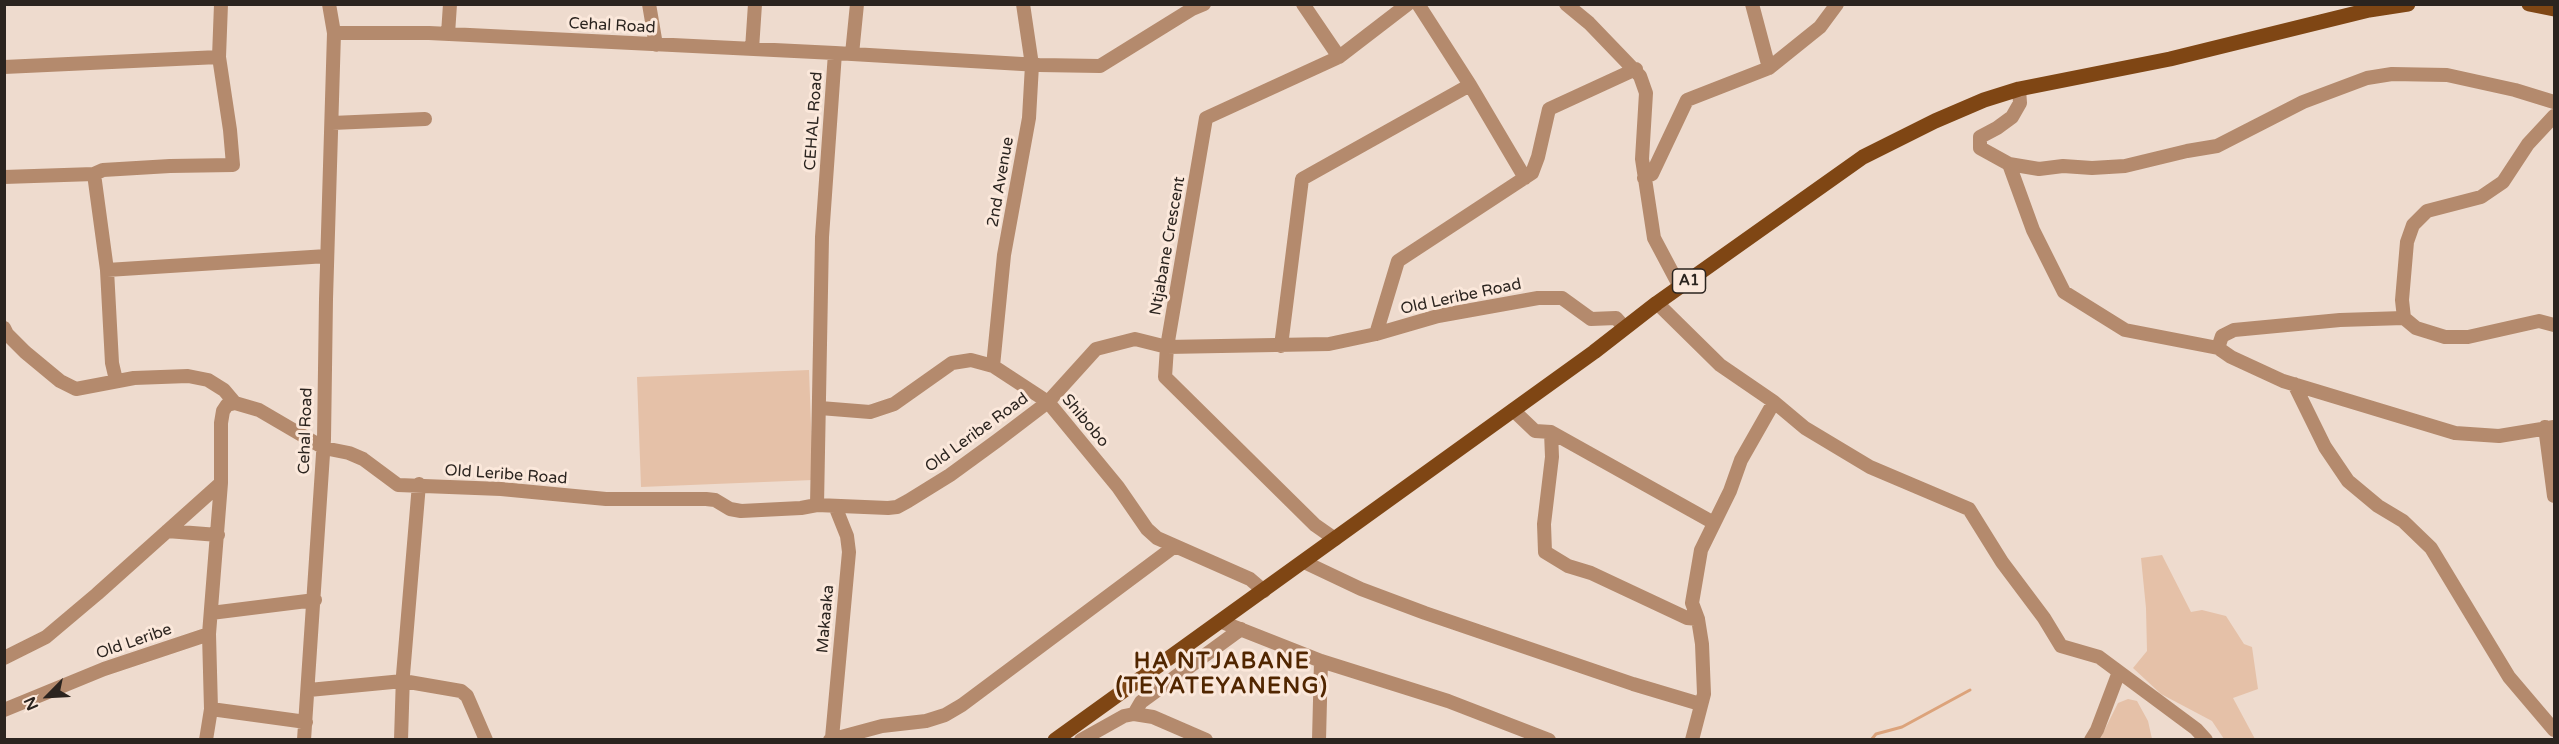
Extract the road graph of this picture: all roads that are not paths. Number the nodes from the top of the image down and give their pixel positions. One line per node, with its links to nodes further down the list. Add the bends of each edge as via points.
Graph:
1 (221, 4): 25 (street)
2 (329, 4): 19 (street)
3 (450, 4): 20 (street)
4 (649, 4): 21 (street)
5 (755, 4): 22 (street)
6 (857, 4): 24 (street)
7 (1023, 4): 27 (street, 2nd Avenue)
8 (1204, 4): 18 (street, CEHAL Road)
9 (1303, 4): 26 (street)
10 (1408, 4): 26 (street, Ntjabane Crescent)
11 (1418, 4): 31 (street)
12 (1566, 4): 30 (street)
13 (1752, 4): 29 (street)
14 (1837, 4): 29 (street, via 1820,27)
15 (2408, 4): 32 (main road, A1)
16 (2529, 4): 17 (main road)
17 (2554, 9)
18 (1176, 10): 27 (street, CEHAL Road, via 1100,66)
19 (334, 33): 20 (street, Cehal Road); 36 (street, Cehal Road)
20 (448, 34): 21 (street, Cehal Road)
21 (656, 45): 22 (street, Cehal Road)
22 (752, 49): 23 (street, Cehal Road)
23 (835, 53): 24 (street, CEHAL Road); 60 (street, CEHAL Road, via 822,237)
24 (852, 54): 27 (street, CEHAL Road)
25 (219, 57): 28 (street); 38 (street, via 233,165 103,170)
26 (1339, 57): 52 (street, Ntjabane Crescent, via 1206,118)
27 (1032, 65): 54 (street, 2nd Avenue, via 1029,118 1004,255)
28 (4, 67)
29 (1769, 68): 41 (street, via 1687,100 1652,174)
30 (1636, 69): 40 (street, via 1550,109 1532,173); 41 (street, via 1646,93 1641,159)
31 (1470, 85): 40 (street); 51 (street, via 1302,179)
32 (2019, 89): 37 (street, via 2020,103 2012,117 1980,137 1980,148); 44 (main road, A1, via 1935,121 1863,158)
33 (2554, 102): 37 (street, via 2447,75 2392,74 2367,78 2303,102 2217,146 2092,168 2039,169)
34 (2554, 116): 46 (street, via 2528,144 2503,182 2481,197 2427,211 2413,225 2407,242)
35 (425, 119): 36 (street)
36 (332, 123): 42 (street, Cehal Road)
37 (2009, 164): 53 (street, via 2033,230 2064,292 2125,330)
38 (94, 174): 39 (street); 43 (street)
39 (4, 177)
40 (1524, 178): 50 (street, via 1398,261)
41 (1644, 178): 44 (street, via 1654,238)
42 (327, 256): 43 (street); 64 (street, Cehal Road)
43 (106, 270): 55 (street)
44 (1680, 287): 45 (main road, A1)
45 (1657, 303): 49 (main road, A1); 58 (street, via 1720,365)
46 (2404, 318): 47 (street, via 2416,328 2445,338 2468,338 2539,321); 53 (street, via 2234,330 2222,336)
47 (2554, 325)
48 (4, 328): 55 (street, via 25,352 76,389)
49 (1625, 328): 50 (street, Old Leribe Road, via 1616,318 1591,319 1562,298 1538,298 1438,316); 61 (main road, A1)
50 (1376, 334): 51 (street, Old Leribe Road, via 1329,344)
51 (1281, 346): 52 (street, Old Leribe Road)
52 (1167, 347): 57 (street, Old Leribe Road, via 1135,339 1096,350); 73 (street, Ntjabane Crescent, via 1165,377 1315,525)
53 (2218, 348): 56 (street)
54 (993, 366): 57 (street, Shibobo); 60 (street, Shibobo, via 971,360 952,363 894,404 870,412)
55 (116, 381): 59 (street, via 188,375 208,380)
56 (2294, 384): 62 (street, via 2455,433 2499,436); 93 (street, via 2325,447 2348,481 2403,521 2431,548 2509,677)
57 (1048, 402): 69 (street, Old Leribe Road, via 950,475 897,507); 74 (street, Shibobo, via 1147,529)
58 (1773, 402): 70 (street, via 1741,460); 85 (street, via 1805,428 1870,467 1970,509 2061,646 2099,657)
59 (235, 403): 64 (street, Old Leribe Road, via 267,414); 65 (street, via 223,411)
60 (820, 408): 68 (street, CEHAL Road)
61 (1513, 410): 63 (street, via 1535,431); 73 (main road, A1)
62 (2550, 427): 67 (street)
63 (1551, 432): 70 (street); 79 (street, via 1545,552 1568,566 1687,618)
64 (324, 448): 66 (street, Old Leribe Road, via 363,459 398,484); 77 (street, Cehal Road)
65 (221, 483): 71 (street); 72 (street)
66 (419, 484): 68 (street, Old Leribe Road, via 606,500 706,499 741,511); 86 (street)
67 (2554, 496)
68 (817, 505): 69 (street, Old Leribe Road)
69 (835, 506): 94 (street, Makaaka, via 848,536 849,552)
70 (1714, 523): 79 (street, via 1701,550 1692,603)
71 (167, 531): 72 (street); 83 (street, via 46,636)
72 (218, 535): 78 (street)
73 (1335, 540): 75 (main road, A1)
74 (1175, 546): 76 (street, Shibobo, via 1250,579); 94 (street, via 954,710 926,721 882,726)
75 (1304, 562): 76 (main road, A1); 88 (street, via 1425,613)
76 (1264, 591): 80 (main road, A1)
77 (315, 600): 78 (street); 87 (street, Cehal Road)
78 (211, 613): 82 (street)
79 (1698, 619): 88 (street, via 1705,674)
80 (1222, 622): 81 (street); 99 (main road, A1)
81 (1241, 629): 84 (street); 91 (street, via 1141,702)
82 (209, 634): 89 (street); 90 (street, Old Leribe, via 104,669)
83 (4, 658)
84 (1321, 661): 102 (street); 103 (street, via 1448,700)
85 (2119, 672): 105 (street); 106 (street)
86 (403, 681): 87 (street); 97 (street); 98 (street, via 467,696)
87 (309, 690): 92 (street, Cehal Road)
88 (1700, 704): 104 (street)
89 (211, 709): 92 (street); 95 (street)
90 (4, 710)
91 (1134, 714): 100 (street); 101 (street, via 1154,717)
92 (306, 722): 96 (street, Cehal Road)
93 (2554, 730)
94 (831, 739)
95 (206, 740)
96 (304, 740)
97 (401, 740)
98 (486, 740)
99 (1055, 740)
100 (1081, 740)
101 (1206, 740)
102 (1319, 740)
103 (1549, 740)
104 (1692, 740)
105 (2091, 740)
106 (2206, 740)

